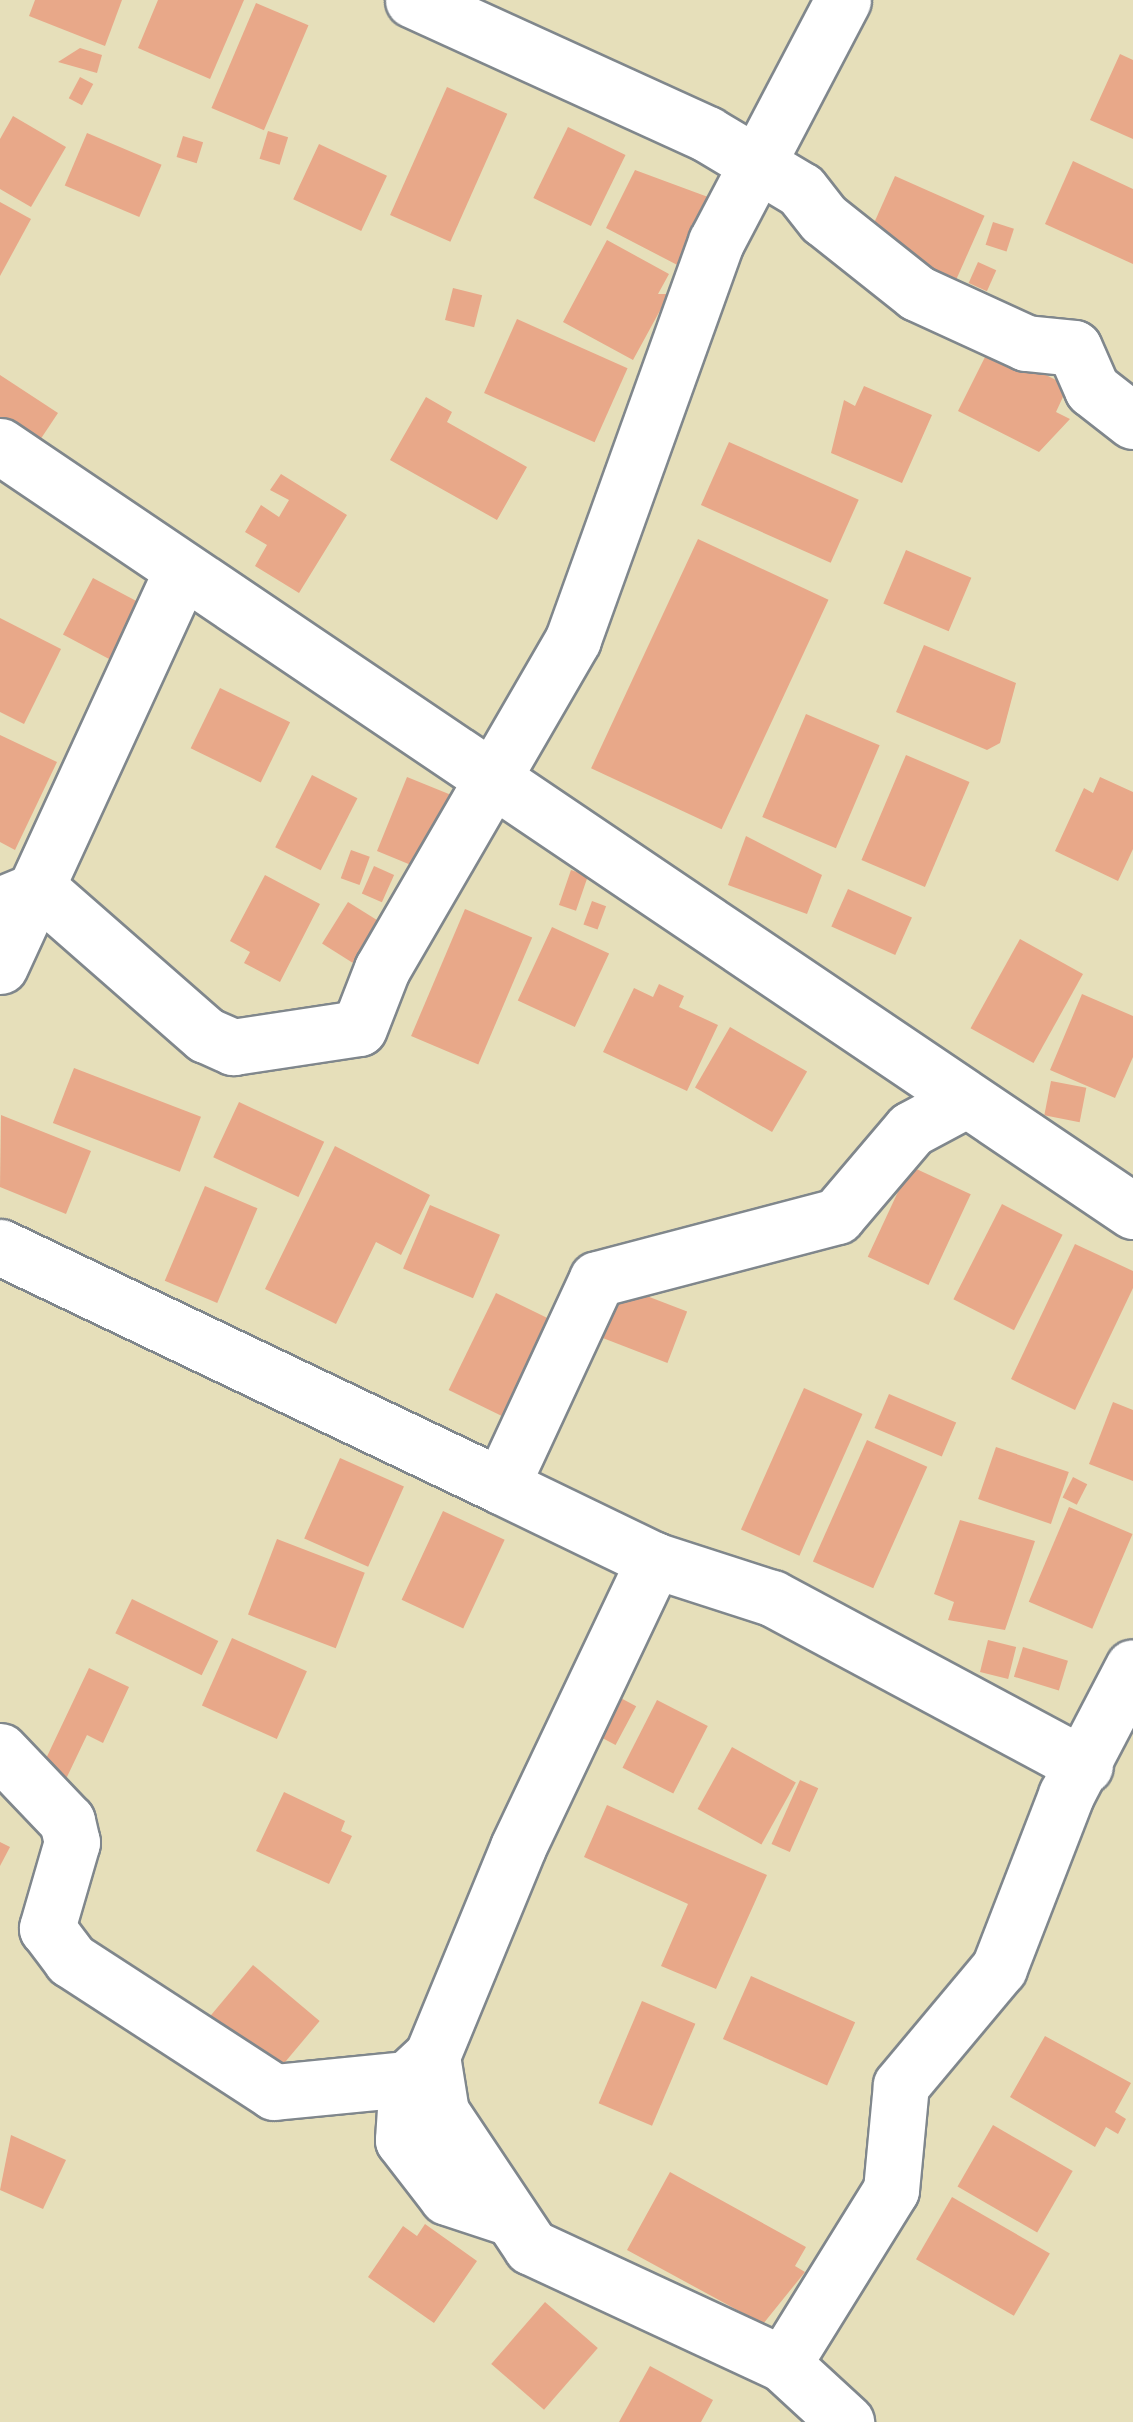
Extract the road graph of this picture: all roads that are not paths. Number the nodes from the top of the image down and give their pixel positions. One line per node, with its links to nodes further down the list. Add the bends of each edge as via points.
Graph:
1 (414, 0): 3 (street, via 708,134)
2 (842, 0): 3 (street)
3 (759, 171): 4 (street, via 802,190 824,220 917,293 1026,343 1074,348 1092,389); 7 (street, via 716,242 573,639)
4 (1133, 421)
5 (0, 446): 6 (street)
6 (180, 574): 7 (street); 8 (street)
7 (492, 782): 8 (street, via 382,969 359,1028 234,1047 206,1035); 10 (street)
8 (20, 897): 9 (street)
9 (0, 966)
10 (965, 1100): 11 (street); 13 (street, via 911,1129 837,1216 597,1279)
11 (1133, 1211)
12 (0, 1246): 13 (street)
13 (501, 1486): 14 (street)
14 (654, 1560): 17 (street, via 772,1598); 18 (street)
15 (1133, 1668): 17 (street)
16 (0, 1752): 18 (street, via 67,1821 72,1842 47,1928 71,1960 274,2092)
17 (1084, 1766): 19 (street, via 999,1968 901,2085 891,2190)
18 (419, 2068): 19 (street, via 508,2218 559,2266)
19 (783, 2364): 20 (street)
20 (846, 2422)

